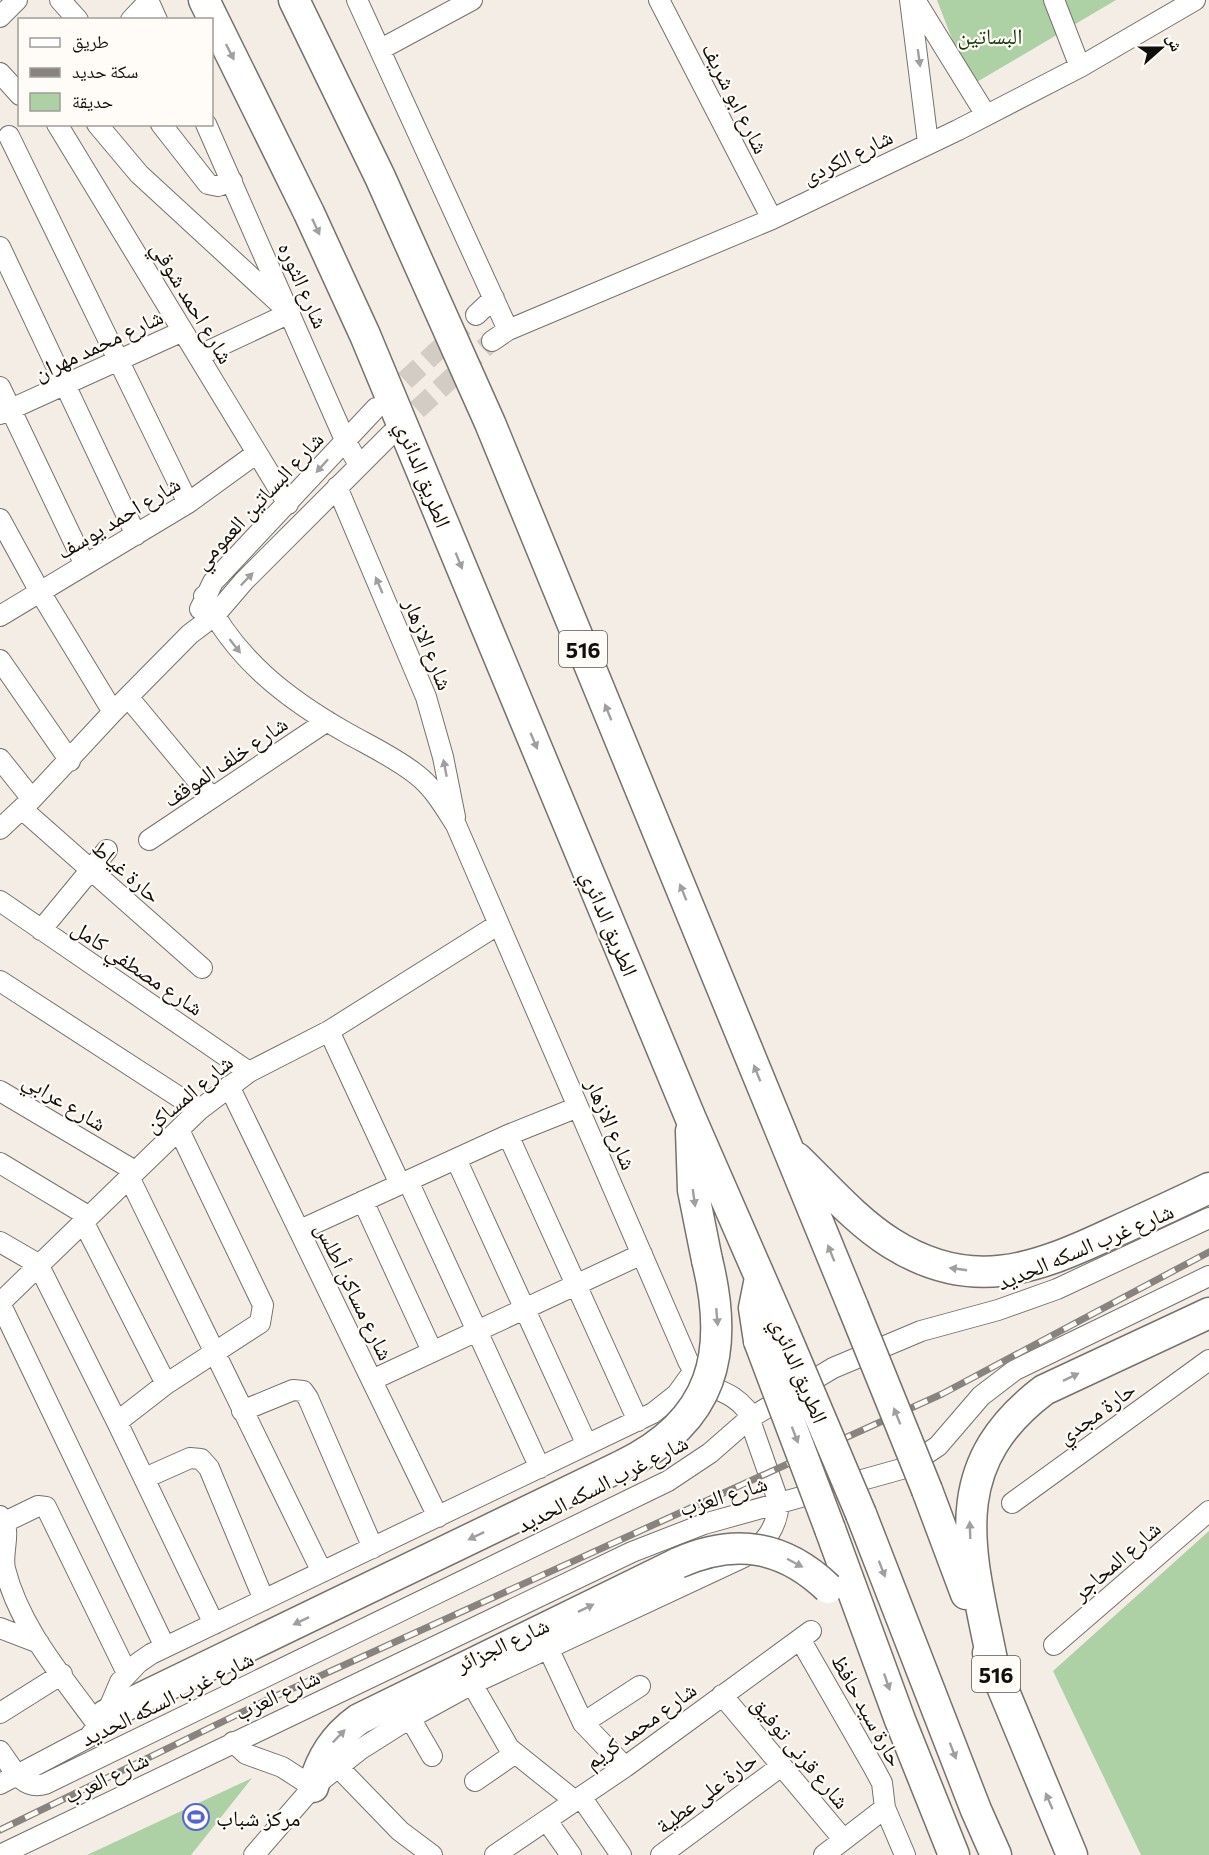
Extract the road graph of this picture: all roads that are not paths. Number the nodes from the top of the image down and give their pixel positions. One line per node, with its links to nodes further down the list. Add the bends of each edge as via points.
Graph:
1 (17, 0): 13 (street)
2 (60, 0): 14 (street)
3 (204, 0): 17 (highway, الطريق الدائري, one-way to 17)
4 (294, 0): 85 (highway, 516, one-way to 4, via 490,423 380,177)
5 (357, 0): 19 (street)
6 (472, 0): 19 (street)
7 (659, 0): 31 (street, شارع ابو شريف)
8 (910, 0): 29 (street, one-way to 29)
9 (915, 0): 23 (street)
10 (1054, 0): 20 (street)
11 (1195, 0): 20 (street, شارع الكردى)
12 (148, 1): 15 (street); 16 (street)
13 (0, 17)
14 (76, 18)
15 (133, 18)
16 (156, 18)
17 (213, 18)
18 (213, 18): 82 (highway, الطريق الدائري, one-way to 82, via 365,335)
19 (381, 49): 33 (street)
20 (1080, 67): 23 (street, شارع الكردى)
21 (0, 73): 22 (street)
22 (18, 93)
23 (986, 115): 29 (street, شارع الكردى)
24 (58, 126): 36 (street, شارع احمد شوقي)
25 (99, 126): 34 (street, via 139,174)
26 (163, 126): 30 (street, via 208,184 218,186)
27 (207, 126): 30 (street, شارع الثوره)
28 (10, 135): 38 (street)
29 (928, 143): 31 (street, شارع الكردى)
30 (232, 180): 34 (street, شارع الثوره)
31 (772, 219): 33 (street, شارع الكردى, via 500,336)
32 (0, 247): 39 (street)
33 (494, 298): 35 (street)
34 (290, 313): 37 (street); 44 (street, شارع الثوره)
35 (476, 315)
36 (183, 331): 37 (street, شارع احمد شوقي); 38 (street, شارع محمد مهران)
37 (198, 356): 45 (street, شارع احمد شوقي)
38 (118, 361): 39 (street, شارع محمد مهران); 48 (street)
39 (66, 386): 42 (street, شارع محمد مهران); 51 (street)
40 (0, 387): 42 (street)
41 (375, 408): 44 (street, شارع البساتين العمومي)
42 (6, 412): 52 (street)
43 (391, 434): 46 (street, شارع البساتين العمومي)
44 (345, 440): 46 (street, شارع الثوره); 49 (street, شارع البساتين العمومي, one-way to 49)
45 (257, 453): 48 (street, شارع احمد يوسف); 49 (street, شارع احمد شوقي)
46 (359, 465): 47 (street, شارع البساتين العمومي)
47 (337, 487): 56 (street, شارع البساتين العمومي, one-way to 47); 66 (street, شارع الازهار, one-way to 47, via 426,697)
48 (188, 503): 51 (street, شارع احمد يوسف)
49 (288, 504): 54 (street, شارع البساتين العمومي)
50 (0, 519): 53 (street)
51 (136, 534): 52 (street, شارع احمد يوسف)
52 (85, 565): 53 (street, شارع احمد يوسف)
53 (40, 592): 55 (street, شارع احمد يوسف); 60 (street)
54 (204, 596): 56 (street, شارع الازهار); 57 (street, شارع البساتين العمومي)
55 (0, 616)
56 (214, 616): 57 (street, شارع البساتين العمومي); 61 (street, شارع الازهار, one-way to 61, via 256,670)
57 (190, 634): 59 (street, شارع البساتين العمومي)
58 (0, 660): 63 (street)
59 (128, 697): 60 (street, شارع البساتين العمومي); 64 (street)
60 (113, 712): 63 (street, شارع البساتين العمومي)
61 (327, 722): 64 (street, شارع خلف الموقف); 66 (street, شارع الازهار, via 418,776)
62 (0, 759): 65 (street, حارة غياط)
63 (70, 761): 65 (street, شارع البساتين العمومي)
64 (212, 798): 68 (street, شارع خلف الموقف)
65 (27, 804): 67 (street, شارع البساتين العمومي); 70 (street, حارة غياط)
66 (456, 825): 72 (street, شارع الازهار)
67 (0, 829)
68 (150, 840)
69 (107, 850): 70 (street)
70 (91, 871): 73 (street); 74 (street, حارة غياط)
71 (0, 901): 73 (street, شارع مصطفي كامل)
72 (499, 924): 76 (street, شارع المساكن); 80 (street, شارع الازهار)
73 (41, 930): 77 (street, شارع مصطفي كامل)
74 (202, 968)
75 (0, 981): 81 (street)
76 (329, 1031): 77 (street, شارع المساكن); 89 (street)
77 (249, 1072): 78 (street, شارع المساكن)
78 (229, 1086): 81 (street, شارع المساكن); 94 (street, شارع مساكن أطلس)
79 (0, 1090): 88 (street, شارع عرابي)
80 (578, 1107): 84 (street); 96 (street, شارع الازهار)
81 (199, 1110): 83 (street, شارع المساكن)
82 (691, 1119): 104 (highway, الطريق الدائري, via 760,1275); 142 (highway, one-way to 142, bridge, via 693,1190 718,1326 712,1370 692,1410 662,1443)
83 (179, 1130): 88 (street, شارع المساكن); 106 (street, via 263,1305 260,1323)
84 (508, 1135): 86 (street); 99 (street)
85 (789, 1151): 90 (highway, one-way to 85, via 1040,1265 978,1272 918,1258 890,1243); 134 (highway, 516, one-way to 85, bridge, via 927,1490)
86 (456, 1159): 89 (street); 101 (street)
87 (0, 1163): 93 (street)
88 (132, 1174): 93 (street, شارع المساكن); 106 (street)
89 (404, 1183): 91 (street); 103 (street)
90 (1209, 1188)
91 (363, 1201): 94 (street); 105 (street)
92 (1209, 1218): 112 (street, شارع غرب السكه الحديد, via 1057,1289 876,1348 832,1368)
93 (85, 1219): 97 (street, شارع المساكن); 110 (street)
94 (300, 1230): 109 (street, شارع مساكن أطلس)
95 (0, 1242): 97 (street)
96 (642, 1254): 99 (street); 108 (street, شارع الازهار)
97 (38, 1264): 100 (street, شارع المساكن); 114 (street)
98 (1209, 1276): 118 (street, شارع العزب, via 1015,1370 981,1396 938,1446 917,1462)
99 (575, 1283): 101 (street); 113 (street)
100 (0, 1303): 132 (street)
101 (524, 1307): 103 (street); 115 (street)
102 (1209, 1313): 134 (highway, one-way to 102, via 970,1520 973,1494 991,1446 1023,1406 1044,1390)
103 (477, 1330): 105 (street); 116 (street)
104 (771, 1337): 129 (highway, one-way to 129, bridge, via 831,1529); 168 (highway, الطريق الدائري, one-way to 168, bridge, via 861,1514)
105 (432, 1351): 109 (street)
106 (215, 1352): 110 (street); 111 (street)
107 (1209, 1360): 119 (street, حارة مجدي)
108 (693, 1372): 112 (street, شارع الازهار, via 709,1387 735,1398); 113 (street, شارع غرب السكه الحديد, via 667,1403)
109 (372, 1380): 121 (street, شارع مساكن أطلس)
110 (166, 1384): 114 (street)
111 (243, 1411): 123 (street, via 293,1390 303,1391); 124 (street)
112 (750, 1418): 118 (street); 151 (street, شارع غرب السكه الحديد, via 710,1453 668,1481 45,1784)
113 (638, 1421): 115 (street, شارع غرب السكه الحديد)
114 (117, 1422): 117 (street)
115 (588, 1445): 116 (street, شارع غرب السكه الحديد)
116 (540, 1468): 121 (street, شارع غرب السكه الحديد)
117 (145, 1478): 125 (street, via 190,1458 201,1459 209,1468); 126 (street)
118 (779, 1503): 133 (street, شارع الجزائر, via 769,1535 754,1551); 144 (street, شارع العزب, via 704,1524 632,1552)
119 (1012, 1503)
120 (1209, 1511): 131 (street, شارع المحاجر)
121 (438, 1517): 123 (street, شارع غرب السكه الحديد)
122 (3, 1519): 130 (street, via 5,1569 23,1616); 135 (street, via 38,1506 46,1507)
123 (373, 1548): 124 (street, شارع غرب السكه الحديد)
124 (322, 1572): 125 (street, شارع غرب السكه الحديد)
125 (264, 1600): 126 (street, شارع غرب السكه الحديد)
126 (214, 1624): 132 (street, شارع غرب السكه الحديد)
127 (0, 1628): 130 (street)
128 (805, 1635): 139 (street, شارع محمد كريم); 155 (street, حارة سيد حافظ, via 882,1783)
129 (871, 1637): 153 (highway, one-way to 129, bridge, via 326,1753 359,1719 697,1555 757,1549 796,1563 828,1588); 167 (highway, one-way to 167)
130 (39, 1643): 136 (street)
131 (1053, 1645)
132 (165, 1647): 135 (street, شارع غرب السكه الحديد)
133 (548, 1648): 137 (street, شارع الجزائر); 143 (street)
134 (994, 1670): 169 (highway, 516, one-way to 134)
135 (127, 1673): 142 (street, شارع غرب السكه الحديد)
136 (62, 1674): 140 (street); 142 (street)
137 (472, 1684): 141 (street, شارع الجزائر); 146 (street)
138 (640, 1686): 143 (street)
139 (722, 1695): 149 (street, شارع محمد كريم); 150 (street, شارع قرنى توفيق)
140 (0, 1713)
141 (410, 1718): 147 (street); 148 (street, شارع الجزائر)
142 (103, 1721): 151 (street, شارع غرب السكه الحديد, via 83,1741)
143 (583, 1723): 149 (street)
144 (233, 1742): 153 (street, via 246,1754 282,1767); 158 (street, شارع العرب)
145 (0, 1751): 151 (street)
146 (514, 1754): 152 (street); 154 (street)
147 (432, 1756)
148 (337, 1767): 153 (street, شارع الجزائر); 160 (street, via 400,1831)
149 (625, 1767): 154 (street, شارع محمد كريم)
150 (780, 1767): 157 (street, شارع قرنى توفيق); 164 (street, حارة على عطية)
151 (9, 1780)
152 (475, 1781)
153 (313, 1787): 159 (street, شارع الجزائر)
154 (578, 1799): 156 (street, شارع محمد كريم); 163 (street)
155 (885, 1808): 157 (street); 166 (street)
156 (547, 1821): 161 (street, شارع محمد كريم); 162 (street)
157 (843, 1839): 165 (street)
158 (0, 1855)
159 (254, 1855)
160 (432, 1855)
161 (495, 1855)
162 (571, 1855)
163 (621, 1855)
164 (661, 1855)
165 (824, 1855)
166 (905, 1855)
167 (954, 1855)
168 (996, 1855)
169 (1072, 1855)

